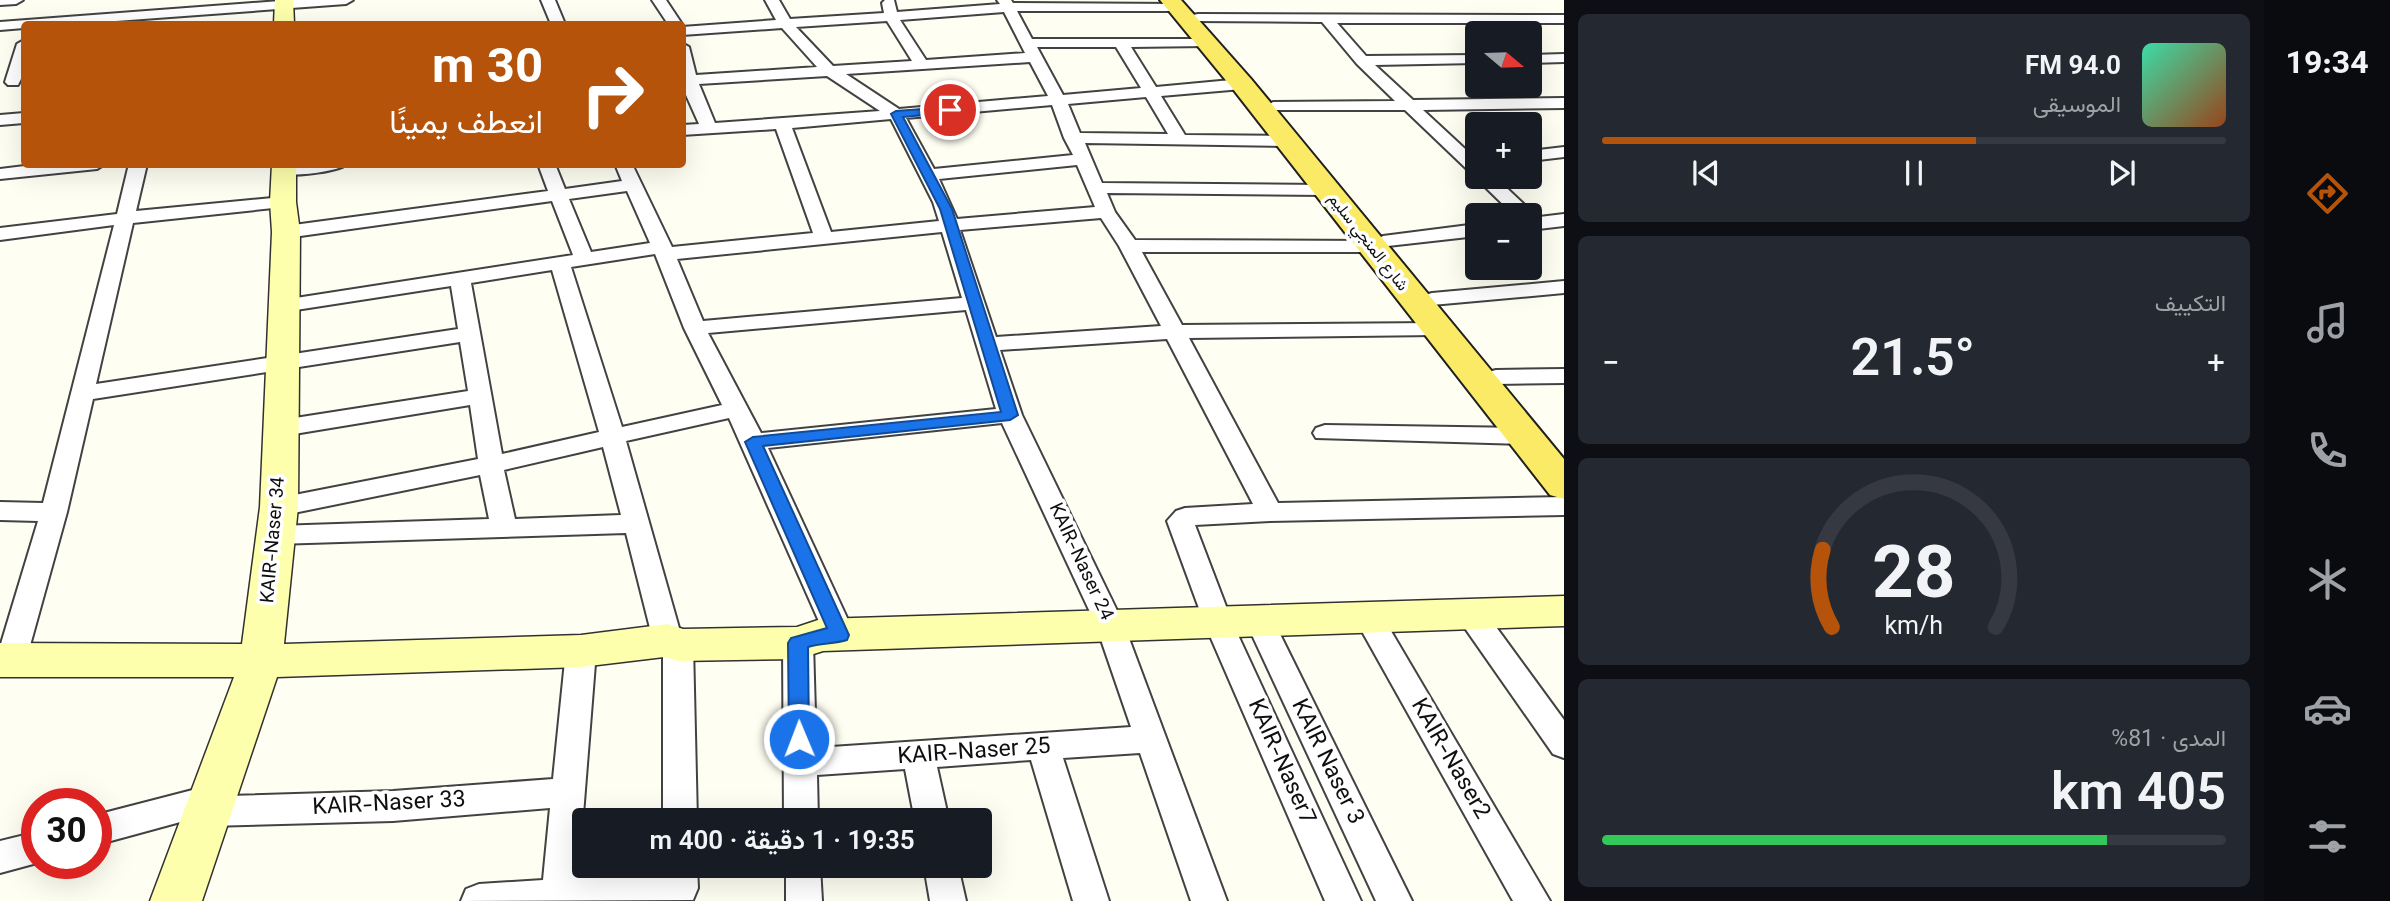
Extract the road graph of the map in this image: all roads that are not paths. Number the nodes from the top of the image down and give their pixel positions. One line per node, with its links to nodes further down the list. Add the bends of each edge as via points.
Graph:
1 (16, 0): 9 (street)
2 (346, 0): 13 (street)
3 (548, 0): 24 (street)
4 (659, 0): 25 (street)
5 (772, 0): 26 (street)
6 (888, 0): 15 (street)
7 (1269, 0): 17 (street)
8 (1357, 0): 19 (street)
9 (0, 1)
10 (1006, 4): 14 (street); 15 (street); 31 (street)
11 (1423, 6): 20 (street)
12 (1471, 7): 21 (street)
13 (284, 10): 16 (street)
14 (1187, 13): 17 (street); 30 (street); 41 (main road, شارع المنجي سليم); 46 (main road, شارع المنجي سليم)
15 (891, 16): 26 (street); 37 (street)
16 (144, 20): 23 (street)
17 (1281, 20): 18 (street)
18 (1327, 20): 19 (street); 36 (street)
19 (1374, 20): 20 (street)
20 (1438, 20): 21 (street)
21 (1488, 20): 22 (street)
22 (1562, 20)
23 (116, 21)
24 (552, 21)
25 (672, 21)
26 (785, 23): 29 (street); 38 (street)
27 (21, 25): 28 (street)
28 (0, 26)
29 (686, 31)
30 (1122, 44): 31 (street); 42 (street)
31 (1031, 50): 37 (street); 43 (street)
32 (21, 55): 40 (street)
33 (1564, 58): 34 (street)
34 (1542, 59)
35 (1465, 60): 36 (street)
36 (1362, 61): 45 (street)
37 (921, 64): 38 (street)
38 (827, 69): 39 (street); 47 (street)
39 (686, 81): 51 (street)
40 (13, 83)
41 (1241, 84): 42 (street); 55 (main road, شارع المنجي سليم)
42 (1151, 92): 43 (street); 54 (street)
43 (1058, 100): 47 (street); 53 (street)
44 (1564, 103): 45 (street)
45 (1411, 105): 46 (street); 58 (street)
46 (1273, 107): 81 (main road, شارع المنجي سليم)
47 (896, 114): 50 (street); 66 (street, KAIR-Naser 24)
48 (21, 118): 49 (street)
49 (0, 120)
50 (782, 124): 51 (street); 80 (street)
51 (709, 128): 52 (street)
52 (686, 130)
53 (1072, 138): 54 (street); 59 (street)
54 (1180, 140): 55 (street)
55 (1285, 141): 69 (main road, شارع المنجي سليم)
56 (1564, 152): 57 (street)
57 (1542, 155)
58 (1465, 156)
59 (1082, 159): 66 (street); 67 (street)
60 (58, 168): 64 (street)
61 (137, 168): 74 (street)
62 (331, 168): 70 (street)
63 (547, 168): 71 (street)
64 (0, 174)
65 (628, 175): 71 (street); 83 (street)
66 (927, 175): 77 (street, KAIR-Naser 24)
67 (1096, 188): 69 (street); 73 (street)
68 (1497, 189): 72 (street)
69 (1325, 190): 81 (main road, شارع المنجي سليم)
70 (284, 192): 71 (street); 74 (street); 90 (street, KAIR-Naser 34)
71 (557, 196): 84 (street)
72 (1511, 203)
73 (1106, 212): 77 (street); 82 (street)
74 (126, 218): 79 (street); 99 (street)
75 (1564, 220): 76 (street)
76 (1542, 221)
77 (948, 225): 80 (street); 89 (street, KAIR-Naser 24)
78 (1465, 232): 81 (street)
79 (0, 234)
80 (824, 237): 83 (street)
81 (1376, 244): 82 (street); 88 (main road, شارع المنجي سليم); 92 (main road, شارع المنجي سليم)
82 (1129, 246): 93 (street)
83 (663, 251): 84 (street); 91 (street)
84 (584, 259): 85 (street)
85 (560, 264): 86 (street); 105 (street)
86 (460, 280): 90 (street); 94 (street)
87 (1564, 287): 88 (street)
88 (1432, 299): 98 (main road, شارع المنجي سليم)
89 (973, 303): 91 (street); 95 (street, KAIR-Naser 24)
90 (284, 306): 96 (street, KAIR-Naser 34)
91 (695, 328): 101 (street)
92 (1436, 329): 93 (street); 106 (main road, شارع المنجي سليم)
93 (1175, 332): 95 (street); 114 (street)
94 (471, 334): 96 (street); 100 (street)
95 (987, 344): 102 (street, KAIR-Naser 24)
96 (282, 364): 99 (street); 103 (street, KAIR-Naser 34)
97 (1564, 376): 98 (street)
98 (1496, 377): 108 (main road, شارع المنجي سليم)
99 (84, 393): 113 (street)
100 (481, 396): 103 (street); 109 (street)
101 (735, 409): 105 (street); 107 (street)
102 (1010, 415): 107 (street); 123 (street, KAIR-Naser 24)
103 (282, 428): 115 (street, KAIR-Naser 34)
104 (1325, 433): 106 (street)
105 (612, 435): 109 (street); 116 (street)
106 (1524, 436): 110 (main road, شارع المنجي سليم)
107 (753, 442): 124 (street)
108 (1564, 456)
109 (489, 465): 115 (street); 117 (street)
110 (1564, 486)
111 (1564, 506): 114 (street)
112 (0, 511): 113 (street)
113 (54, 512): 128 (street)
114 (1270, 512): 121 (street, KAIR-Naser7, via 1185,517 1180,522)
115 (277, 521): 117 (street); 129 (street, KAIR-Naser 34)
116 (636, 524): 117 (street); 125 (street)
117 (504, 529)
118 (1564, 611): 119 (street)
119 (1470, 613): 120 (street); 130 (street)
120 (1368, 617): 122 (street); 155 (street, KAIR-Naser2)
121 (1218, 622): 122 (street); 123 (street); 153 (street, KAIR-Naser7)
122 (1260, 622): 154 (street, KAIR Naser 3)
123 (1110, 625): 124 (street); 131 (street, KAIR-Naser 24)
124 (840, 635): 126 (street, via 821,635)
125 (673, 643): 126 (street); 127 (street); 137 (street)
126 (798, 643): 134 (street)
127 (581, 651): 129 (street); 135 (street)
128 (6, 660): 129 (street)
129 (261, 661): 136 (street, KAIR-Naser 34)
130 (1559, 730)
131 (1150, 739): 132 (street, KAIR-Naser 25); 152 (street, KAIR-Naser 24)
132 (1043, 747): 133 (street, KAIR-Naser 25); 151 (street)
133 (918, 755): 134 (street, KAIR-Naser 25); 139 (street)
134 (799, 762): 138 (street)
135 (569, 792): 136 (street, KAIR-Naser 33, via 393,806); 146 (street)
136 (210, 805): 140 (street, KAIR-Naser 33); 147 (street, KAIR-Naser 34)
137 (679, 808)
138 (801, 808)
139 (929, 808)
140 (112, 827)
141 (21, 851): 142 (street)
142 (0, 857)
143 (803, 878): 149 (street)
144 (943, 878): 150 (street)
145 (680, 885): 146 (street)
146 (559, 896): 148 (street)
147 (176, 901)
148 (479, 901)
149 (804, 901)
150 (948, 901)
151 (1091, 901)
152 (1209, 901)
153 (1343, 901)
154 (1394, 901)
155 (1531, 901)

